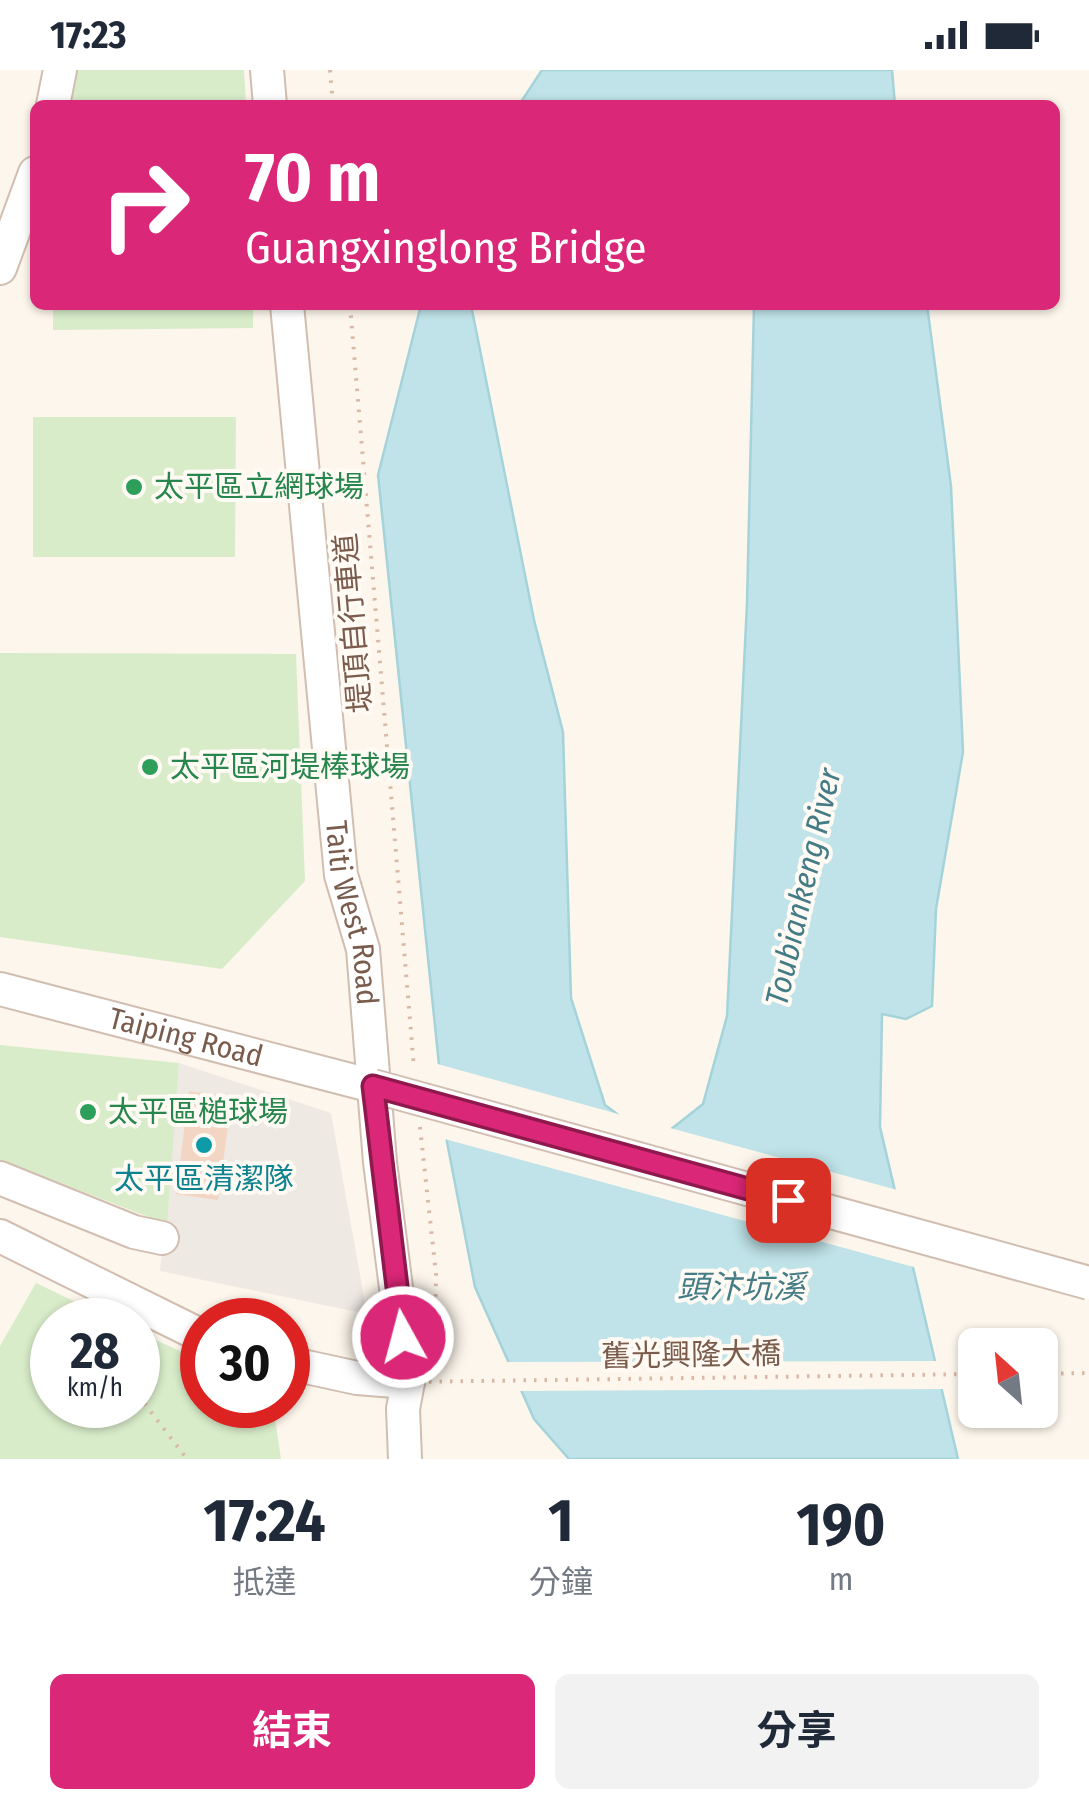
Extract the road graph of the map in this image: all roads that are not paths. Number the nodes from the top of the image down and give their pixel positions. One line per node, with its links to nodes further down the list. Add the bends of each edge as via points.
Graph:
1 (60, 70): 3 (street)
2 (267, 70): 4 (street)
3 (54, 100)
4 (270, 100)
5 (30, 187): 6 (street)
6 (0, 268)
7 (287, 310): 9 (street, Taiti West Road, via 342,875 363,950)
8 (0, 989): 9 (street, Taiping Road)
9 (373, 1086): 13 (street, Taiping Road, bridge); 16 (street, Taiti West Road)
10 (0, 1178): 12 (street)
11 (0, 1236): 14 (street)
12 (162, 1238)
13 (1089, 1283)
14 (180, 1325)
15 (310, 1368): 16 (street, via 357,1378)
16 (426, 1379): 17 (street, Taiti West Road, via 403,1409)
17 (405, 1459)

